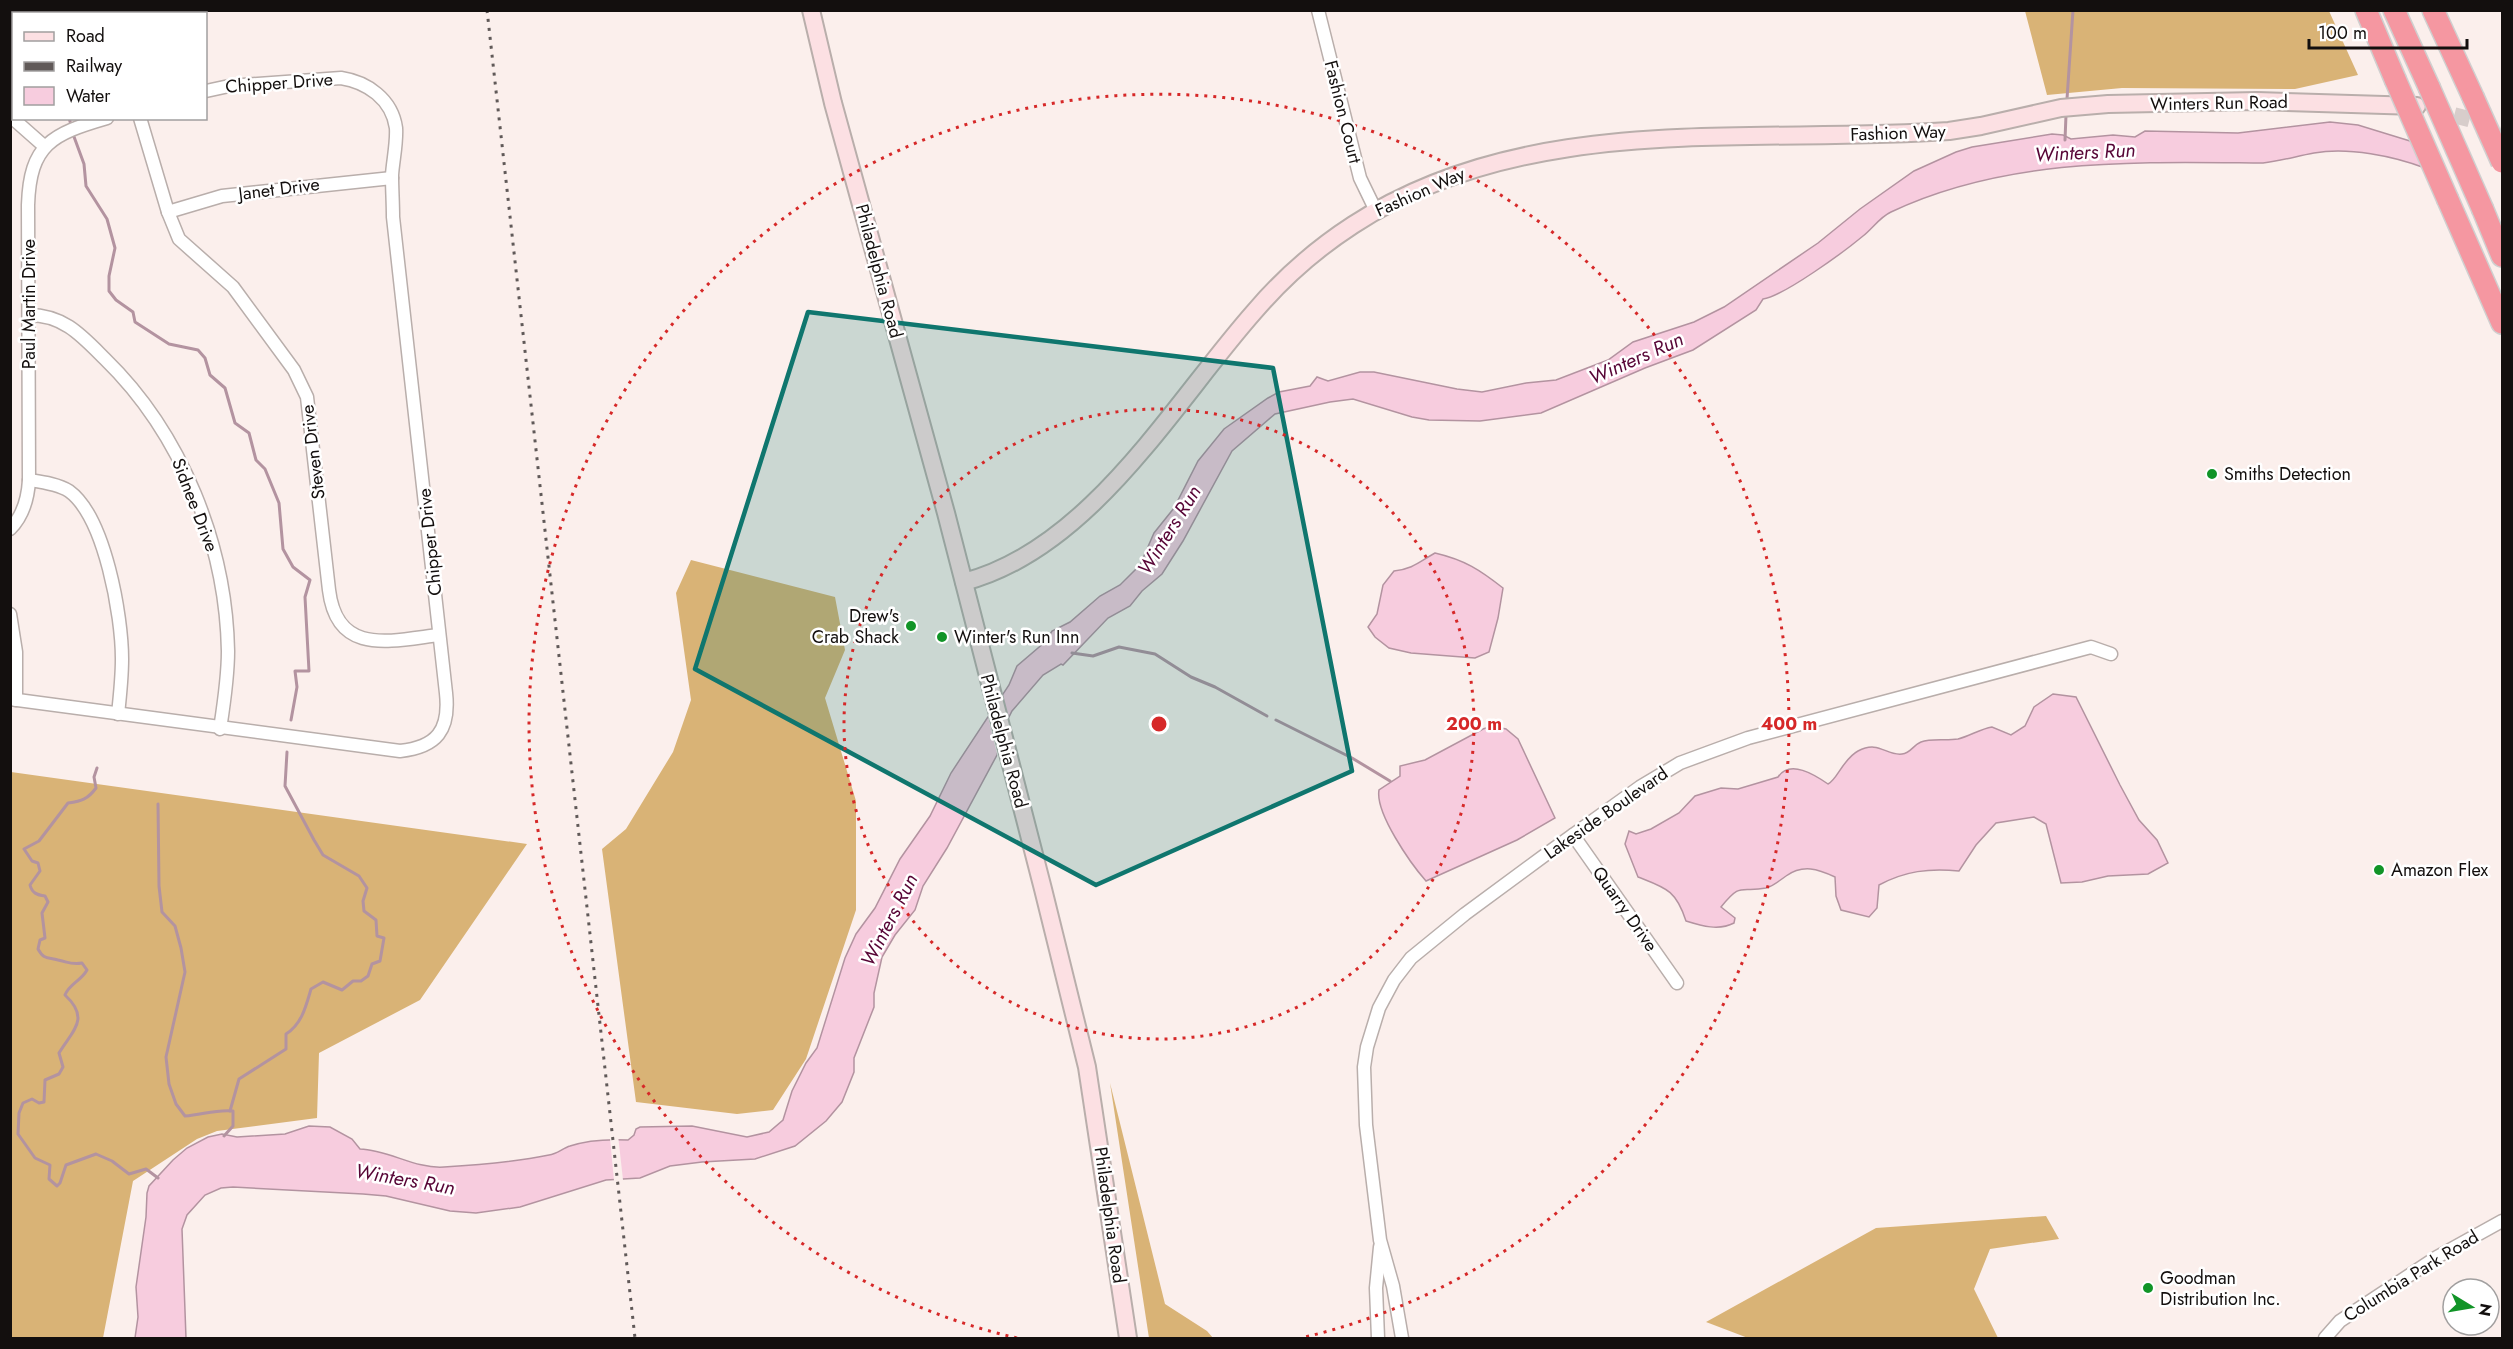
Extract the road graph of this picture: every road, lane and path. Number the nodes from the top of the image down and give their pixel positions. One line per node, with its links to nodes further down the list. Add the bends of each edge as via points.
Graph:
1 (811, 10): 22 (street, Philadelphia Road)
2 (1318, 10): 15 (street, Fashion Court, via 1360,178)
3 (2366, 10): 19 (highway, bridge)
4 (2394, 10): 17 (highway, bridge)
5 (2433, 10): 13 (highway, bridge)
6 (207, 91): 14 (street, Chipper Drive, via 330,78 362,83 387,105 396,127)
7 (2417, 106): 8 (street, Winters Run Road, via 2258,101 2108,104)
8 (2022, 116): 15 (street, Fashion Way, via 1949,131 1653,141 1548,151 1458,173)
9 (15, 120): 12 (street)
10 (102, 120): 12 (street, via 63,134)
11 (141, 120): 16 (street, Steven Drive)
12 (44, 146): 18 (street, Paul Martin Drive, via 33,168 29,193)
13 (2502, 162)
14 (392, 178): 16 (street, Janet Drive, via 230,195); 24 (street, Chipper Drive)
15 (1376, 211): 22 (street, Fashion Way, via 1313,253 1279,285 1124,470 1068,526 1020,560)
16 (168, 212): 24 (street, Steven Drive, via 179,239 233,287 294,370 307,397 330,602 338,618 352,635 362,639 386,642)
17 (2502, 256)
18 (29, 315): 20 (street, Paul Martin Drive); 28 (street, Sidnee Drive, via 67,324 115,368 163,433 191,485 214,554 225,607 228,654)
19 (2502, 323)
20 (29, 480): 21 (street, Paul Martin Drive, via 23,508); 27 (street, via 70,492 84,508 96,532 120,621)
21 (10, 529)
22 (964, 582): 33 (street, Philadelphia Road, via 1086,1067)
23 (10, 614): 26 (street, via 16,652)
24 (439, 635): 28 (street, Chipper Drive, via 448,708 440,734 423,747 400,752)
25 (2111, 654): 29 (street, Lakeside Boulevard, via 2091,648 1710,750 1658,775)
26 (13, 700): 27 (street, Chipper Drive)
27 (118, 714): 28 (street, Chipper Drive)
28 (220, 729)
29 (1573, 835): 30 (street, Quarry Drive); 32 (street, Lakeside Boulevard, via 1411,958 1379,1008 1367,1047 1364,1090)
30 (1677, 983)
31 (2502, 1221): 36 (street, Columbia Park Road, via 2437,1257 2340,1321)
32 (1380, 1240): 34 (street, Lakeside Boulevard, via 1376,1288); 35 (street, Lakeside Boulevard)
33 (1128, 1338)
34 (1378, 1338)
35 (1402, 1338)
36 (2325, 1338)

